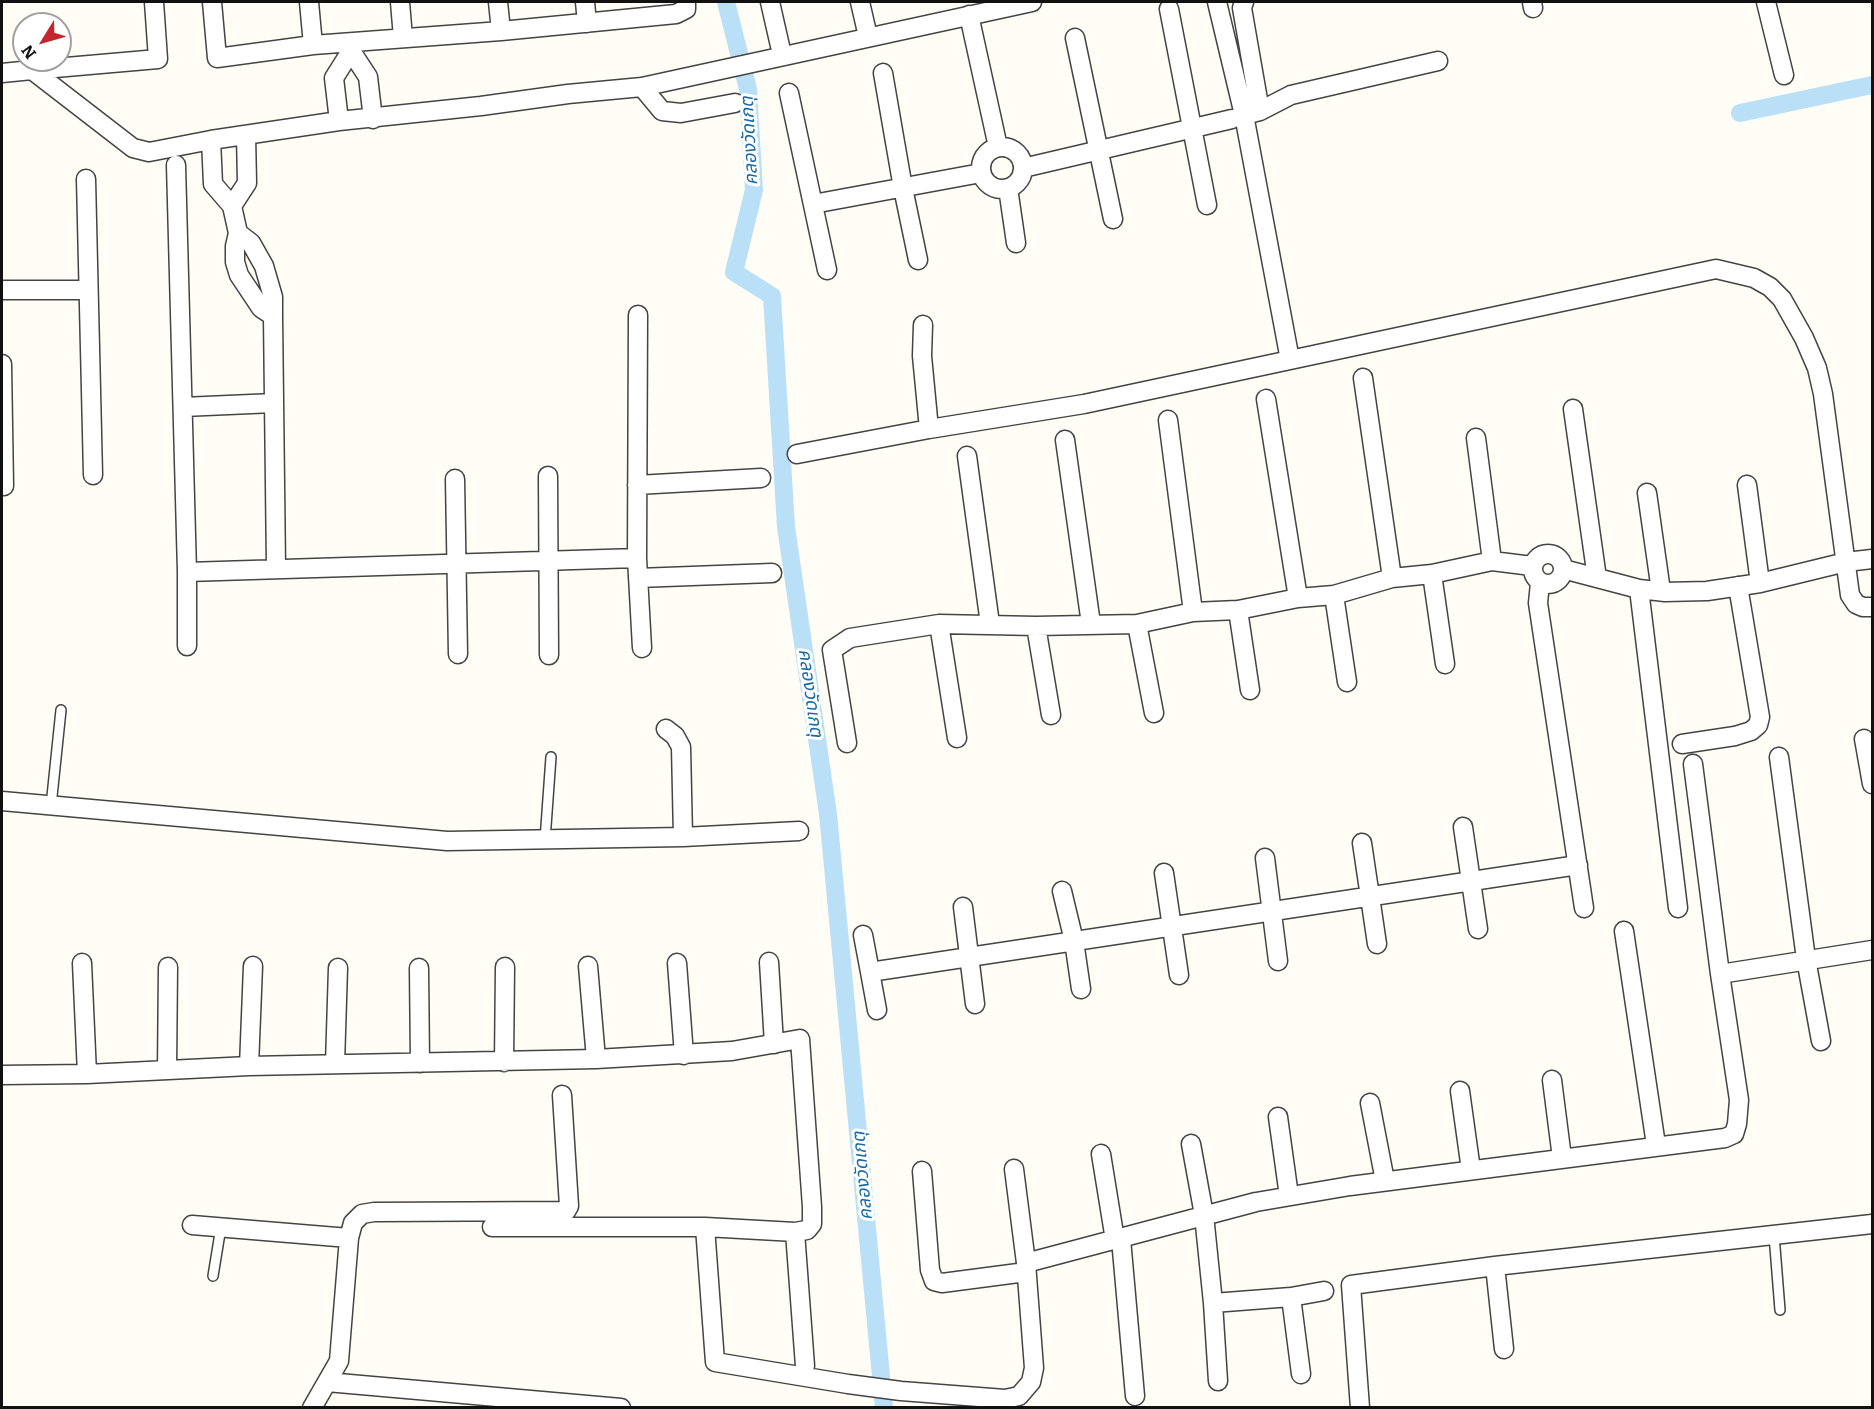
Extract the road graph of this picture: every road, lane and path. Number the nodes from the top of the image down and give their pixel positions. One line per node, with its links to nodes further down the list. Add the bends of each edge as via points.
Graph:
1 (154, 2): 25 (street, via 158,58)
2 (212, 2): 21 (street, via 217,58)
3 (309, 2): 21 (street)
4 (400, 2): 19 (street)
5 (498, 2): 18 (street)
6 (585, 2): 16 (street)
7 (686, 2): 16 (street, via 686,9 676,14)
8 (770, 2): 23 (street)
9 (860, 2): 17 (street)
10 (1032, 2): 15 (street)
11 (1217, 2): 32 (street)
12 (1244, 2): 32 (street)
13 (1766, 2): 28 (street)
14 (1170, 9): 35 (street)
15 (969, 15): 23 (street); 38 (street)
16 (587, 23): 18 (street)
17 (866, 28)
18 (501, 31): 19 (street)
19 (403, 38): 22 (street)
20 (1075, 38): 39 (street)
21 (313, 45): 22 (street)
22 (351, 47): 33 (street, via 368,76); 34 (street, via 334,78)
23 (774, 52): 29 (street, via 733,68)
24 (1438, 61): 32 (street, via 1291,95)
25 (72, 66)
26 (35, 72): 37 (street, via 132,148 149,152)
27 (883, 73): 44 (street)
28 (1784, 75)
29 (642, 87): 31 (street, via 662,111 681,113); 33 (street)
30 (789, 93): 46 (street)
31 (735, 103)
32 (1245, 115): 35 (street); 59 (street)
33 (372, 119): 34 (street)
34 (339, 121): 36 (street)
35 (1192, 128): 39 (street); 47 (street)
36 (246, 135): 37 (street); 48 (street, via 248,183)
37 (211, 140): 48 (street, via 213,184)
38 (998, 147): 41 (street, via 1010,149 1020,157); 42 (street, via 981,162)
39 (1097, 151): 41 (street); 49 (street)
40 (176, 165): 64 (street)
41 (1023, 168): 45 (street, via 1019,180)
42 (981, 173): 44 (street); 45 (street, via 989,186)
43 (86, 179): 55 (street)
44 (903, 188): 46 (street); 52 (street)
45 (1008, 188): 51 (street)
46 (813, 204): 53 (street)
47 (1207, 205)
48 (232, 206): 50 (street)
49 (1113, 219)
50 (238, 233): 57 (street, via 251,243 264,266 273,297); 57 (street, via 235,262 239,275 261,308)
51 (1016, 243)
52 (918, 260)
53 (827, 270)
54 (2, 290): 55 (street)
55 (88, 290): 72 (street)
56 (638, 315): 76 (street)
57 (273, 316): 63 (street)
58 (923, 325): 67 (street)
59 (1290, 360): 67 (street, via 1084,404); 84 (street, via 1716,269 1754,278 1782,299 1798,324 1816,368)
60 (2, 364): 78 (street)
61 (1363, 378): 93 (street)
62 (1266, 399): 101 (street)
63 (274, 403): 64 (street); 87 (street)
64 (183, 407): 89 (street)
65 (1573, 409): 94 (street)
66 (1168, 420): 104 (street)
67 (929, 429): 70 (street)
68 (1476, 438): 82 (street)
69 (1065, 440): 107 (street)
70 (797, 454)
71 (967, 456): 106 (street)
72 (93, 475)
73 (548, 476): 83 (street)
74 (761, 478): 76 (street)
75 (455, 479): 85 (street)
76 (637, 485): 80 (street)
77 (1747, 485): 96 (street)
78 (4, 486)
79 (1647, 493): 99 (street)
80 (637, 558): 83 (street); 92 (street)
81 (1872, 559): 84 (street)
82 (1491, 561): 86 (street); 91 (street)
83 (547, 562): 85 (street); 113 (street)
84 (1846, 562): 96 (street); 102 (street, via 1850,595 1863,608)
85 (456, 564): 87 (street); 112 (street)
86 (1532, 566): 88 (street, via 1535,559 1549,554 1556,556); 95 (street, via 1533,576)
87 (276, 568): 89 (street)
88 (1563, 569): 94 (street); 95 (street, via 1556,583)
89 (188, 572): 110 (street)
90 (772, 573): 92 (street)
91 (1432, 574): 93 (street); 114 (street)
92 (638, 578): 111 (street)
93 (1392, 578): 100 (street)
94 (1597, 578): 98 (street)
95 (1540, 583): 137 (street, via 1538,603)
96 (1760, 583): 97 (street)
97 (1737, 586): 99 (street, via 1707,591); 124 (street, via 1760,717 1758,725 1735,736)
98 (1640, 589): 99 (street); 144 (street)
99 (1660, 591)
100 (1334, 595): 101 (street); 115 (street)
101 (1298, 598): 103 (street)
102 (1872, 607)
103 (1238, 610): 104 (street); 116 (street)
104 (1194, 612): 108 (street)
105 (939, 624): 106 (street); 121 (street); 123 (street, via 850,638 832,650)
106 (990, 624): 109 (street)
107 (1091, 624): 108 (street); 109 (street)
108 (1137, 624): 118 (street)
109 (1036, 626): 119 (street)
110 (187, 646)
111 (642, 648)
112 (458, 654)
113 (549, 655)
114 (1445, 664)
115 (1347, 682)
116 (1250, 690)
117 (60, 710): 130 (lane)
118 (1154, 713)
119 (1052, 715)
120 (666, 729): 133 (street, via 675,735 681,747)
121 (957, 738)
122 (1864, 739): 128 (street)
123 (847, 743)
124 (1682, 744)
125 (551, 757): 134 (lane)
126 (1779, 757): 154 (street)
127 (1693, 764): 166 (street)
128 (1872, 784)
129 (2, 801): 130 (street)
130 (51, 806): 134 (street, via 447,841)
131 (1463, 827): 139 (street)
132 (799, 831): 133 (street)
133 (683, 837): 134 (street)
134 (545, 840)
135 (1362, 843): 141 (street)
136 (1265, 858): 145 (street)
137 (1578, 865): 139 (street); 143 (street)
138 (1164, 873): 146 (street)
139 (1470, 881): 141 (street); 147 (street)
140 (1062, 891): 150 (street)
141 (1371, 897): 145 (street); 151 (street)
142 (963, 907): 153 (street)
143 (1584, 908)
144 (1678, 908)
145 (1272, 912): 146 (street); 155 (street)
146 (1172, 926): 150 (street); 167 (street)
147 (1478, 929)
148 (1624, 932): 188 (street)
149 (863, 935): 165 (street)
150 (1074, 941): 153 (street); 168 (street)
151 (1377, 944)
152 (1872, 950): 154 (street)
153 (970, 957): 165 (street); 169 (street)
154 (1806, 959): 166 (street); 171 (street)
155 (1278, 961)
156 (769, 962): 172 (street)
157 (82, 963): 180 (street)
158 (677, 963): 173 (street)
159 (253, 966): 178 (street)
160 (588, 966): 174 (street)
161 (168, 967): 179 (street)
162 (338, 968): 177 (street)
163 (419, 968): 176 (street)
164 (505, 968): 175 (street)
165 (870, 972): 170 (street)
166 (1720, 974): 188 (street, via 1739,1100 1734,1134)
167 (1179, 975)
168 (1081, 989)
169 (975, 1004)
170 (877, 1010)
171 (1821, 1041)
172 (774, 1044): 173 (street); 202 (street, via 800,1040 812,1224 807,1230)
173 (684, 1055): 174 (street)
174 (596, 1059): 175 (street)
175 (504, 1062): 176 (street)
176 (420, 1063): 177 (street)
177 (335, 1064): 178 (street)
178 (249, 1066): 179 (street)
179 (167, 1070): 180 (street)
180 (87, 1074): 181 (street)
181 (2, 1075)
182 (1552, 1080): 190 (street)
183 (1461, 1091): 192 (street)
184 (562, 1095): 204 (street, via 569,1206 566,1211 374,1212 362,1214 353,1223)
185 (1370, 1103): 194 (street)
186 (1278, 1117): 195 (street)
187 (1191, 1144): 196 (street)
188 (1656, 1145): 190 (street)
189 (1101, 1154): 205 (street)
190 (1562, 1158): 192 (street)
191 (1014, 1169): 207 (street)
192 (1471, 1170): 194 (street)
193 (922, 1171): 207 (street, via 934,1281 942,1284)
194 (1385, 1181): 195 (street)
195 (1289, 1196): 196 (street)
196 (1204, 1215): 205 (street); 211 (street)
197 (1872, 1224): 203 (street)
198 (192, 1225): 199 (street)
199 (221, 1227): 204 (street); 208 (lane)
200 (492, 1227): 201 (street)
201 (705, 1227): 202 (street); 207 (street, via 716,1362 901,1391 998,1399 1018,1396 1031,1383 1034,1368)
202 (795, 1232): 214 (street)
203 (1774, 1235): 206 (street); 212 (lane)
204 (349, 1238): 217 (street, via 339,1361)
205 (1118, 1239): 207 (street); 218 (street)
206 (1495, 1266): 213 (street); 221 (street, via 1351,1285)
207 (1026, 1267)
208 (213, 1276)
209 (1324, 1291): 210 (street)
210 (1291, 1297): 211 (street); 215 (street)
211 (1213, 1303): 216 (street)
212 (1780, 1310)
213 (1504, 1349)
214 (805, 1366)
215 (1301, 1374)
216 (1218, 1381)
217 (327, 1382): 219 (street); 220 (street)
218 (1136, 1396)
219 (312, 1407)
220 (621, 1407)
221 (1360, 1407)

